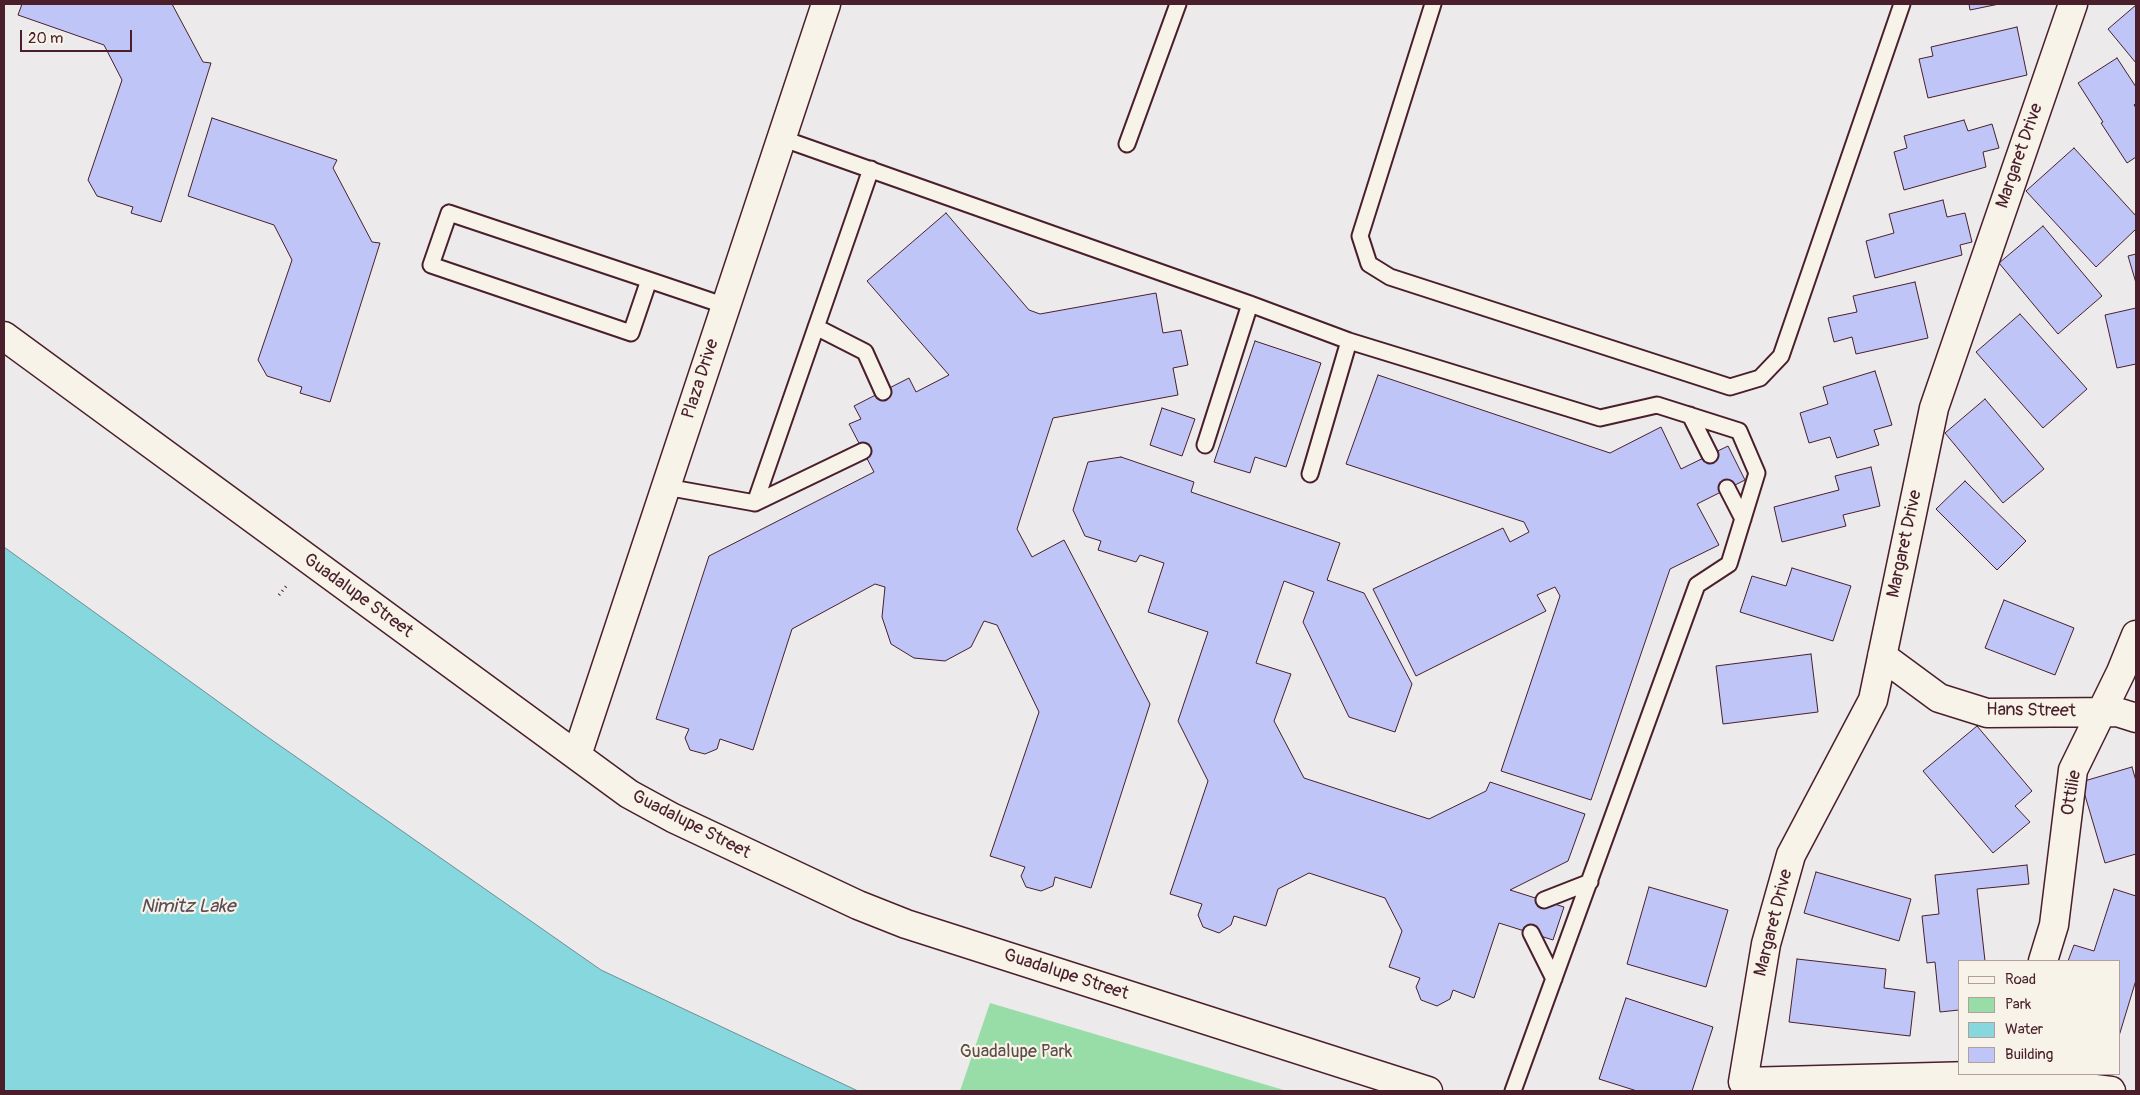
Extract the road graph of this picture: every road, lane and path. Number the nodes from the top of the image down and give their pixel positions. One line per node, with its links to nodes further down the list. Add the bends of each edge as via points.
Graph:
1 (826, 4): 6 (street, Plaza Drive)
2 (1178, 4): 7 (lane)
3 (1433, 4): 4 (lane, via 1360,236 1369,264 1390,277 1730,387 1760,378 1781,356)
4 (1902, 4)
5 (2073, 4): 28 (street, Margaret Drive, via 1934,408)
6 (781, 138): 8 (lane); 11 (street, Plaza Drive)
7 (1128, 144)
8 (870, 169): 10 (lane); 12 (lane)
9 (649, 280): 9 (lane, via 631,333 431,265 449,213); 11 (lane)
10 (1250, 304): 14 (lane); 17 (lane)
11 (726, 306): 21 (street, Plaza Drive)
12 (816, 327): 15 (lane, via 865,352); 23 (lane)
13 (4, 336): 31 (street, Guadalupe Street)
14 (1349, 341): 16 (lane, via 1600,418 1657,405); 20 (lane)
15 (884, 392)
16 (1690, 415): 19 (lane); 24 (lane, via 1739,431 1757,473)
17 (1205, 446)
18 (863, 452): 23 (lane)
19 (1710, 455)
20 (1310, 474)
21 (666, 487): 23 (lane); 31 (street, Plaza Drive)
22 (1727, 488): 24 (lane)
23 (755, 503)
24 (1743, 519): 32 (lane, via 1729,564 1697,585)
25 (287, 585): 26 (path)
26 (278, 596)
27 (2136, 635): 29 (street, Ottilie)
28 (1882, 656): 29 (street, Hans Street, via 1940,698 1987,713); 37 (street, Margaret Drive, via 1873,700 1791,855 1766,944 1743,1082)
29 (2100, 712): 30 (street, Hans Street, via 2117,712); 35 (street, Ottilie, via 2074,770 2054,925)
30 (2136, 718)
31 (577, 755): 38 (street, Guadalupe Street, via 629,794 673,818 858,905 906,924)
32 (1590, 882): 33 (lane); 36 (lane)
33 (1544, 900)
34 (1531, 933): 36 (lane)
35 (2043, 960)
36 (1554, 979): 39 (lane)
37 (1998, 1075): 40 (street)
38 (1428, 1091)
39 (1514, 1091)
40 (2111, 1091)

